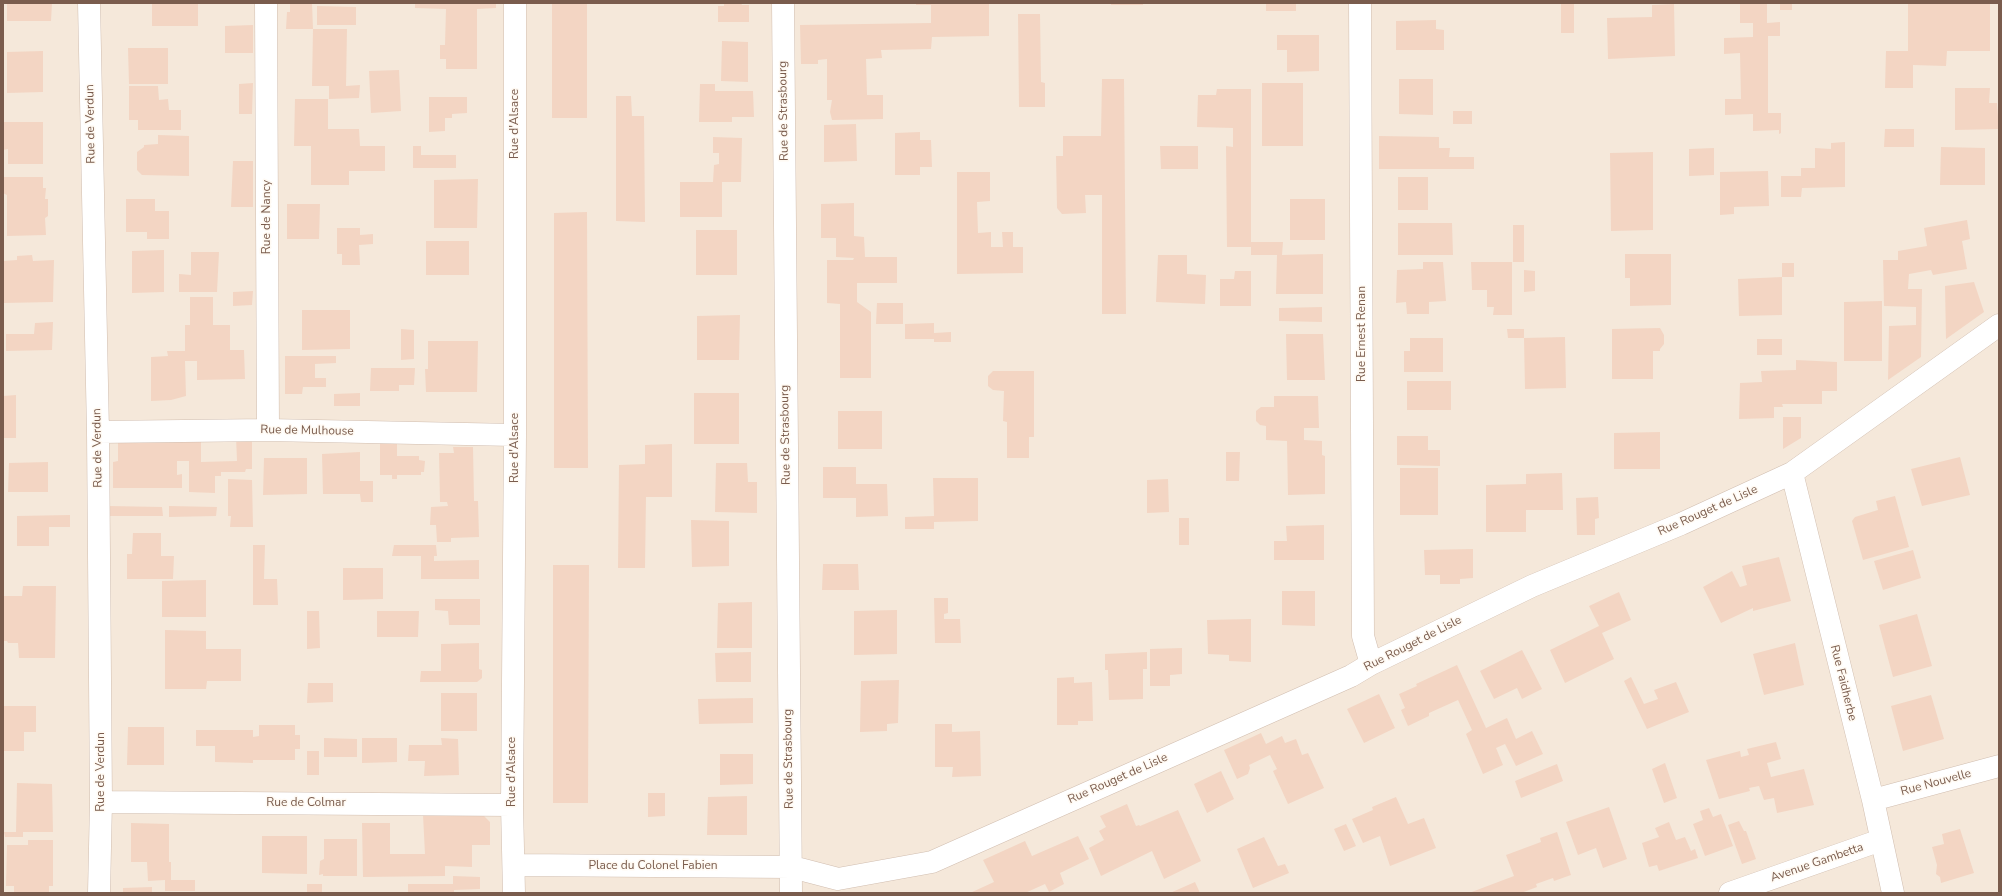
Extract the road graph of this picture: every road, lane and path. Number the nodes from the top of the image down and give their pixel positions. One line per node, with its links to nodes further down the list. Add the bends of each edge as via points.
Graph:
1 (89, 3): 8 (street, Rue de Verdun)
2 (266, 3): 7 (street, Rue de Nancy)
3 (515, 3): 9 (street, Rue d'Alsace)
4 (782, 3): 18 (street, Rue de Strasbourg)
5 (1360, 3): 11 (street, Rue Ernest Renan, via 1363,636)
6 (1999, 325): 10 (street, Rue Rouget de Lisle)
7 (268, 430): 8 (street, Rue de Mulhouse); 9 (street, Rue de Mulhouse)
8 (98, 432): 14 (street, Rue de Verdun)
9 (515, 435): 15 (street, Rue d'Alsace)
10 (1792, 473): 11 (street, Rue Rouget de Lisle, via 1681,524 1532,586); 13 (street, Rue Faidherbe)
11 (1371, 664): 18 (street, Rue Rouget de Lisle, via 1351,676 932,862 838,879)
12 (1999, 766): 13 (street, Rue Nouvelle)
13 (1873, 800): 16 (street, Rue Faidherbe)
14 (101, 802): 15 (street, Rue de Colmar); 19 (street, Rue de Verdun)
15 (512, 805): 17 (street, Rue d'Alsace)
16 (1882, 840): 22 (street, Avenue Gambetta); 23 (street, Rue Faidherbe)
17 (514, 865): 18 (street, Place du Colonel Fabien); 20 (street, Rue d'Alsace)
18 (792, 867): 21 (street, Rue de Strasbourg)
19 (99, 893)
20 (514, 893)
21 (791, 893)
22 (1730, 893)
23 (1893, 893)

